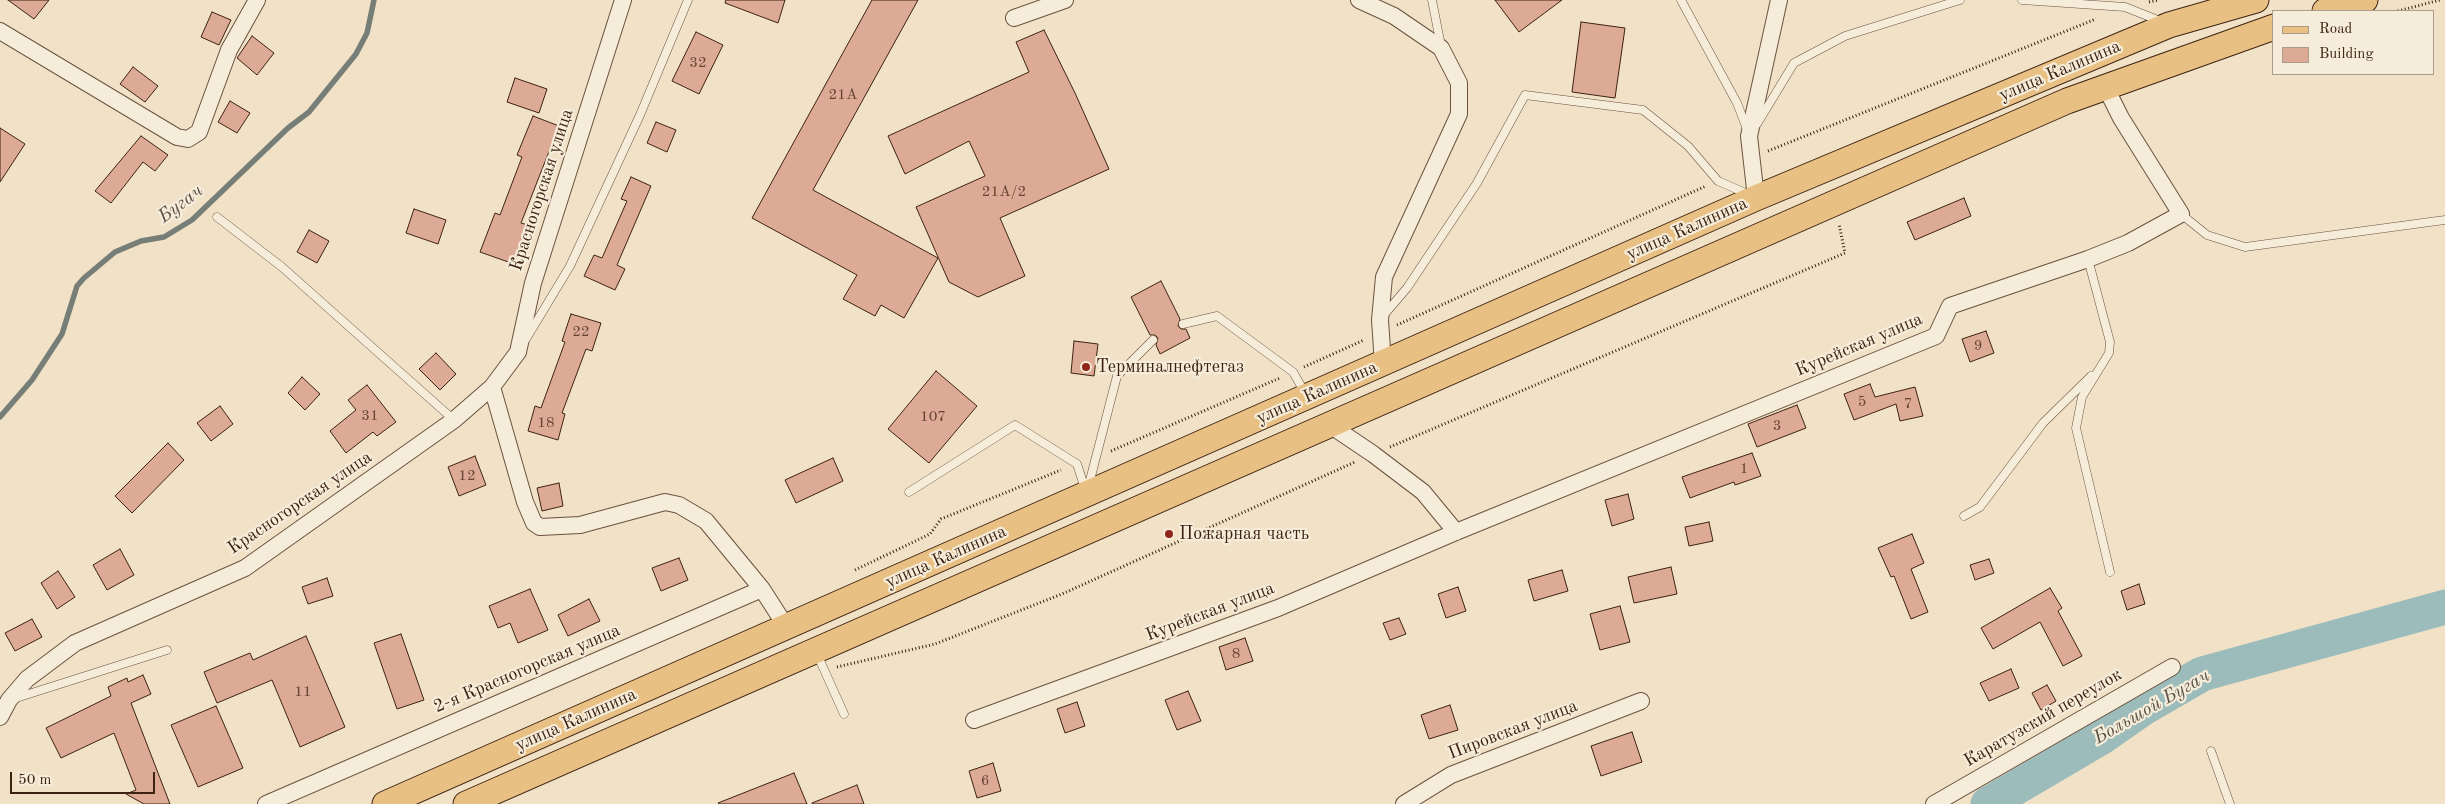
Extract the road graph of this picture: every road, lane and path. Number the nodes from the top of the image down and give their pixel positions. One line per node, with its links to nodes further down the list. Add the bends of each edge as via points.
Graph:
1 (257, 0): 20 (street, via 229,50 199,132 188,139 177,137)
2 (623, 0): 35 (street, Красногорская улица, via 533,283)
3 (688, 0): 35 (lane, via 640,115 570,266)
4 (1065, 0): 17 (street)
5 (1359, 0): 21 (street, via 1394,16)
6 (1432, 0): 21 (lane)
7 (1681, 0): 23 (lane, via 1737,103)
8 (1780, 0): 23 (street)
9 (1960, 0): 23 (lane, via 1845,36 1794,63)
10 (2022, 0): 14 (lane)
11 (2256, 0): 18 (main road, улица Калинина)
12 (2365, 0): 15 (main road)
13 (2440, 0): 16 (path)
14 (2125, 7): 18 (lane); 24 (path)
15 (2330, 10)
16 (2402, 10)
17 (1014, 18)
18 (2169, 25): 26 (main road, улица Калинина)
19 (2272, 28): 22 (main road, улица Калинина)
20 (0, 31)
21 (1441, 48): 33 (street, via 1459,83 1459,114 1384,276)
22 (2106, 88): 27 (street); 42 (main road, улица Калинина, via 2067,101)
23 (1750, 136): 24 (street)
24 (1751, 158): 26 (street)
25 (1718, 181): 26 (lane); 33 (path); 33 (lane, via 1688,146 1643,110 1525,95 1476,183)
26 (1756, 198): 36 (main road, улица Калинина)
27 (2181, 214): 30 (lane, via 2208,235 2245,247); 31 (street, Курейская улица, via 2128,243)
28 (217, 217): 41 (lane, via 282,267)
29 (1837, 217): 43 (path, via 1845,254)
30 (2445, 220)
31 (2088, 259): 38 (lane, via 2110,342 2109,353); 50 (street, Курейская улица, via 1950,306 1936,336)
32 (1183, 324): 37 (lane, via 1217,316)
33 (1380, 326): 36 (street); 37 (path)
34 (1153, 340): 44 (lane, via 1117,376)
35 (518, 352): 39 (street, Красногорская улица)
36 (1383, 364): 40 (main road, улица Калинина)
37 (1293, 372): 40 (lane); 44 (path)
38 (2096, 372): 48 (lane, via 2043,423 1980,507); 52 (lane, via 2082,397 2076,428)
39 (492, 387): 41 (street, Красногорская улица); 55 (street, via 525,502 534,522 540,527 580,525 665,502 680,505 706,521)
40 (1307, 397): 47 (main road, улица Калинина)
41 (454, 420): 60 (street, Красногорская улица, via 245,568 75,643 27,679)
42 (1330, 425): 43 (street); 49 (main road, улица Калинина)
43 (1373, 454): 50 (street, via 1423,492); 58 (path, via 1053,598 935,644)
44 (1096, 458): 47 (lane)
45 (1077, 464): 46 (lane, via 1015,424); 47 (lane); 53 (path, via 941,519 930,534)
46 (909, 492)
47 (1087, 495): 49 (main road); 51 (main road, улица Калинина)
48 (1964, 516)
49 (1100, 525): 54 (main road, улица Калинина)
50 (1456, 532): 64 (street, Курейская улица, via 1278,608)
51 (974, 545): 54 (main road); 56 (main road, улица Калинина)
52 (2110, 572)
53 (847, 574)
54 (987, 576): 58 (main road, улица Калинина)
55 (762, 589): 56 (street); 66 (street, 2-я Красногорская улица)
56 (787, 628): 67 (main road, улица Калинина)
57 (167, 650): 60 (lane)
58 (820, 660): 62 (lane); 68 (main road, улица Калинина)
59 (2172, 666): 70 (street, Каратузский переулок)
60 (9, 700): 63 (street, Красногорская улица)
61 (1641, 702): 69 (street, Пировская улица, via 1451,775)
62 (844, 714)
63 (0, 717)
64 (974, 720)
65 (2211, 751): 71 (lane)
66 (266, 804)
67 (385, 804)
68 (466, 804)
69 (1404, 804)
70 (1934, 804)
71 (2230, 804)

